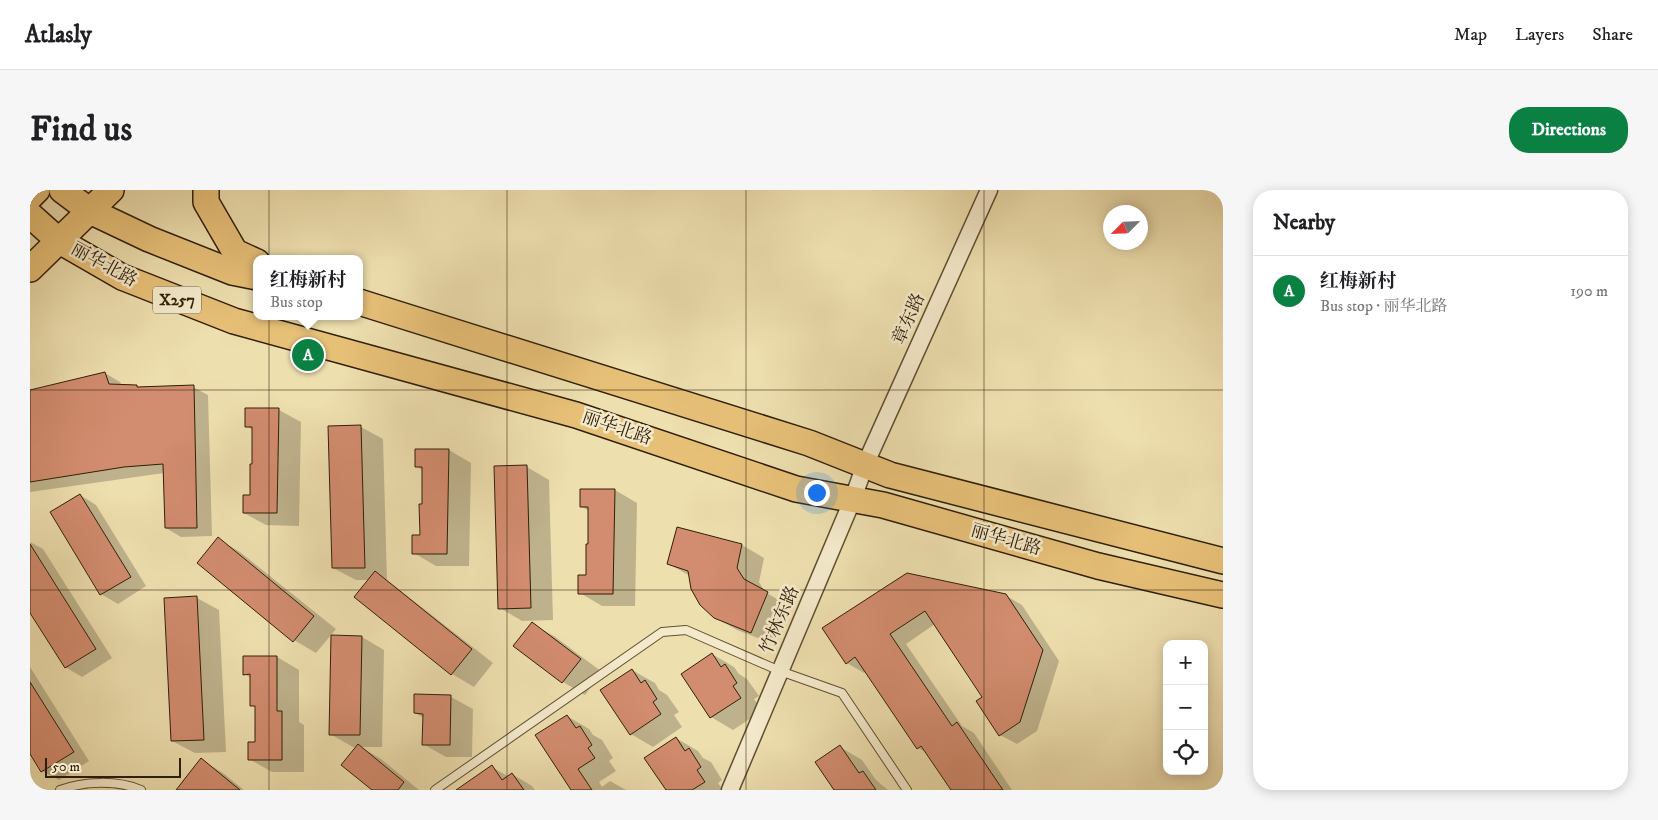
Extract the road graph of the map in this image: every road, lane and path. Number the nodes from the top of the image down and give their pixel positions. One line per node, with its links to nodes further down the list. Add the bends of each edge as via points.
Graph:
1 (37, 190): 6 (main road)
2 (62, 190): 7 (main road)
3 (111, 190): 7 (main road)
4 (206, 190): 10 (main road, via 206,202 235,252)
5 (989, 190): 14 (street, 章东路)
6 (30, 197)
7 (90, 211): 9 (main road); 12 (main road, via 213,265)
8 (30, 215): 9 (main road, 丽华北路 / X257)
9 (58, 240): 11 (main road); 15 (main road, 丽华北路 / X257, via 122,278 234,321 576,414 796,489)
10 (253, 260)
11 (30, 269)
12 (253, 276)
13 (363, 303): 14 (main road, 丽华北路, via 809,443)
14 (865, 465): 15 (street, 竹林东路); 16 (main road, 丽华北路, via 890,475)
15 (852, 501): 17 (main road, 丽华北路, via 883,505 1098,566); 18 (street, 竹林东路)
16 (1223, 561)
17 (1223, 595)
18 (780, 670): 21 (lane, via 686,630 662,632); 22 (street, 竹林东路); 23 (lane, via 842,693)
19 (60, 790): 20 (lane, via 75,784 126,784)
20 (141, 790)
21 (435, 790)
22 (730, 790)
23 (907, 790)

